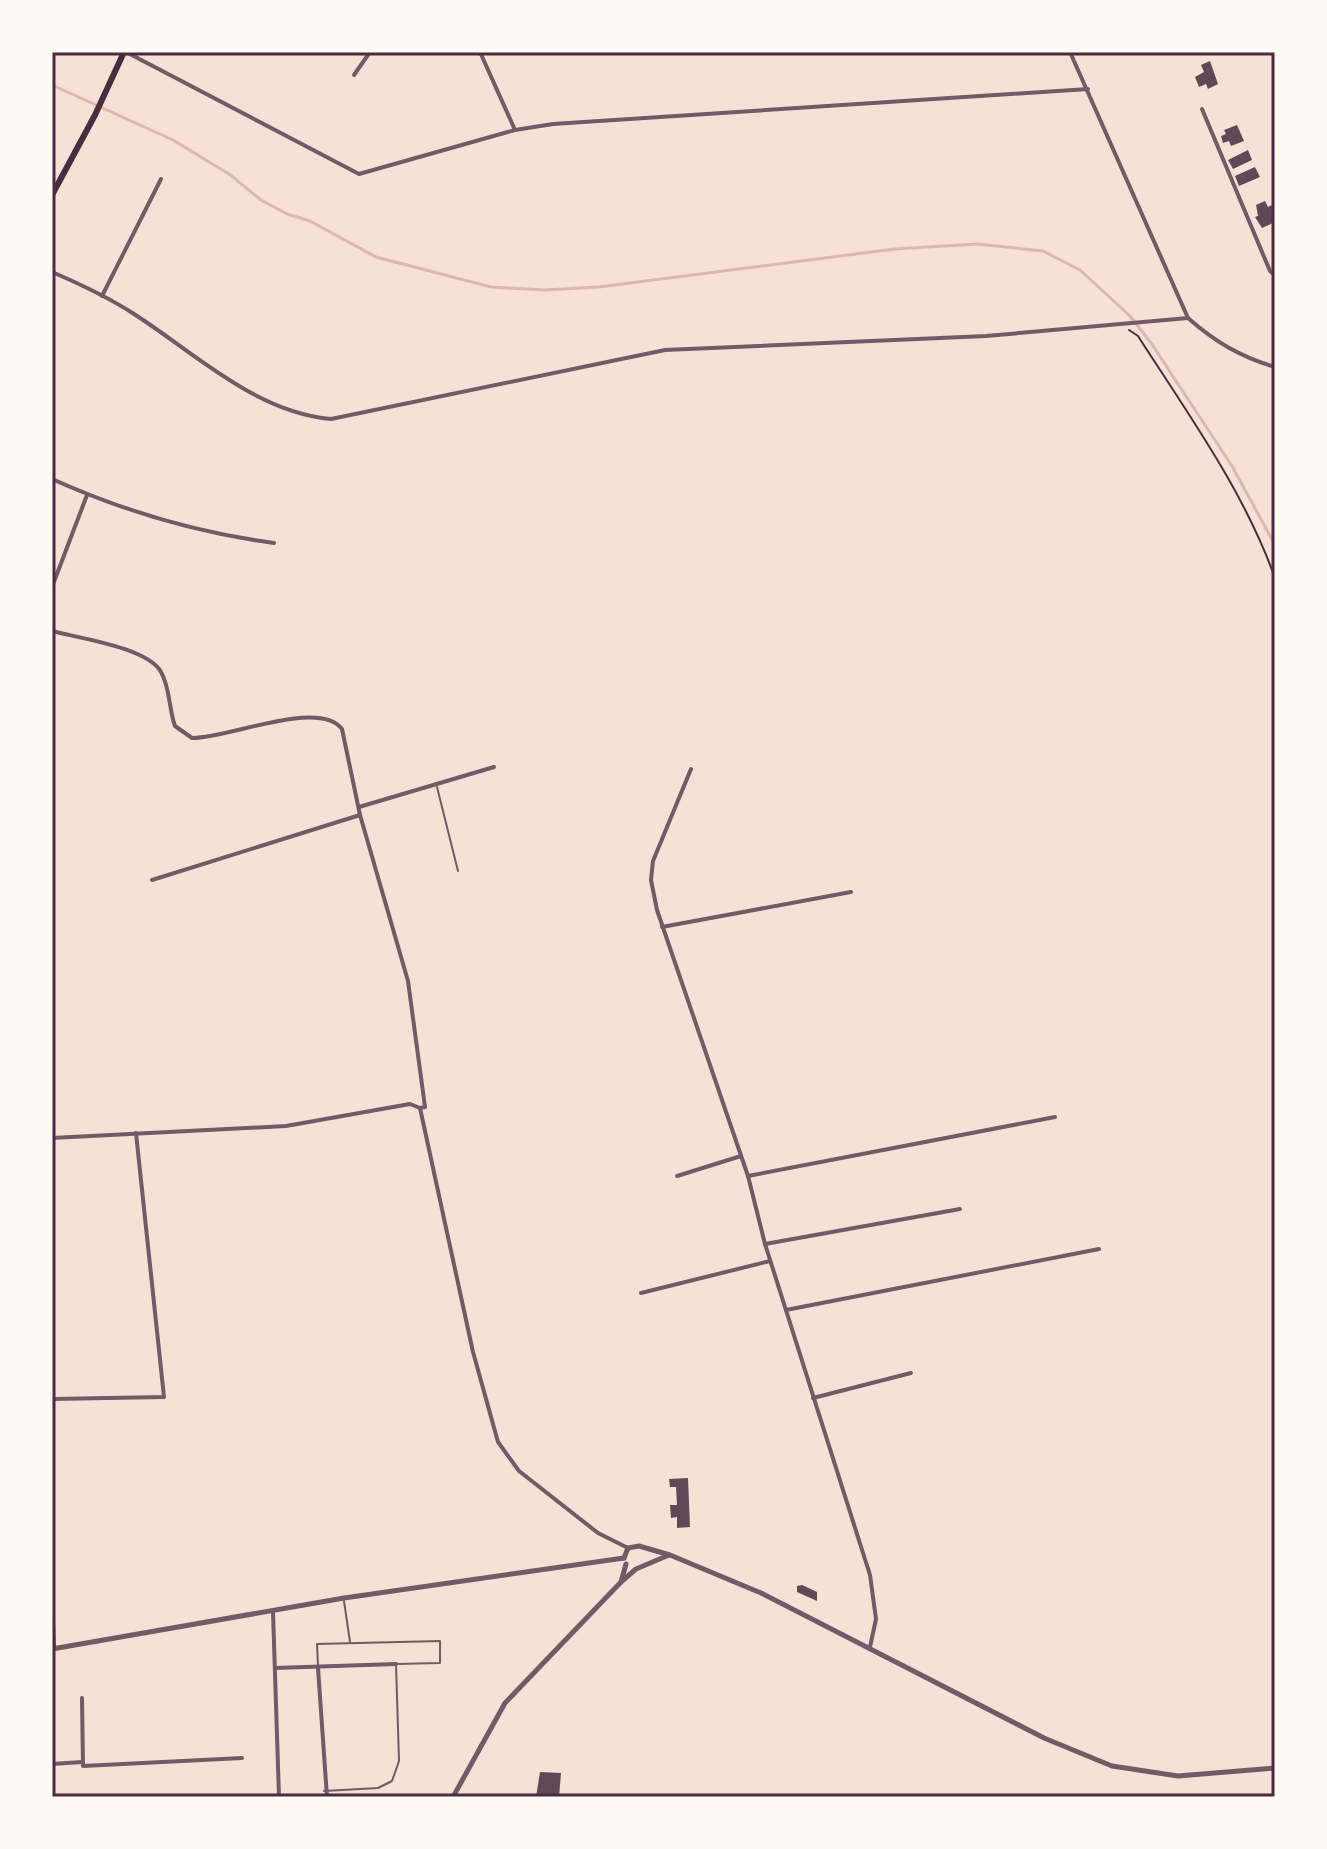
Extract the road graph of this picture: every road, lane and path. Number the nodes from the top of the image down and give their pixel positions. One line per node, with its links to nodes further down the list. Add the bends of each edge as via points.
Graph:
1 (125, 52): 8 (street, via 359,174); 10 (main road)
2 (370, 52): 5 (street)
3 (480, 52): 8 (street)
4 (1070, 52): 6 (street)
5 (354, 75)
6 (1088, 89): 8 (street, via 587,120); 14 (street)
7 (1202, 109): 12 (street)
8 (515, 130)
9 (161, 179): 13 (street)
10 (52, 195)
11 (52, 272): 13 (street)
12 (1275, 275)
13 (102, 296): 15 (street, via 255,395 289,410 331,419 665,350)
14 (1188, 318): 15 (street); 16 (street, via 1239,355)
15 (1124, 327): 20 (path, via 1138,336 1224,470)
16 (1275, 367)
17 (52, 479): 18 (street)
18 (87, 495): 19 (street, via 238,538); 21 (street)
19 (274, 543)
20 (1275, 578)
21 (52, 587)
22 (52, 631): 26 (street, via 156,665 175,726 192,738 288,720 328,717 337,722)
23 (494, 767): 25 (street)
24 (691, 769): 31 (street, via 653,861 651,880)
25 (436, 784): 26 (street); 28 (lane)
26 (359, 807): 27 (street)
27 (360, 815): 29 (street); 32 (street, via 408,981 425,1107)
28 (458, 871)
29 (152, 880)
30 (851, 892): 31 (street)
31 (662, 927): 36 (street)
32 (420, 1108): 34 (street, via 410,1104 286,1126); 48 (street, via 498,1442 519,1471 598,1533)
33 (1055, 1117): 38 (street)
34 (136, 1133): 35 (street); 47 (street, via 164,1397)
35 (52, 1138)
36 (741, 1156): 37 (street); 38 (street)
37 (677, 1176)
38 (748, 1176): 40 (street)
39 (960, 1209): 40 (street)
40 (765, 1244): 42 (street)
41 (1099, 1249): 44 (street)
42 (770, 1261): 43 (street); 44 (street)
43 (641, 1293)
44 (786, 1310): 46 (street)
45 (911, 1373): 46 (street)
46 (813, 1398): 59 (street, via 870,1575 876,1619)
47 (52, 1399)
48 (628, 1548): 49 (street); 51 (street)
49 (645, 1550): 50 (street); 53 (street)
50 (670, 1555): 53 (street); 59 (street)
51 (625, 1561): 54 (street); 55 (street); 56 (street)
52 (52, 1563): 60 (lane)
53 (644, 1565): 54 (street)
54 (636, 1569): 55 (street)
55 (621, 1582): 72 (street, via 505,1703)
56 (344, 1598): 57 (street); 58 (lane)
57 (273, 1612): 60 (street); 62 (street)
58 (351, 1643): 61 (lane, via 440,1641 440,1663); 63 (lane, via 317,1644)
59 (870, 1647): 68 (street, via 1044,1738 1112,1766 1178,1776)
60 (53, 1649)
61 (396, 1664): 63 (street); 69 (lane, via 397,1772 392,1781 378,1788)
62 (275, 1668): 63 (street); 70 (street)
63 (318, 1668): 69 (street)
64 (82, 1698): 66 (street)
65 (242, 1758): 66 (street, via 119,1767)
66 (82, 1762): 67 (street)
67 (52, 1764)
68 (1275, 1768)
69 (324, 1791): 71 (street)
70 (279, 1797)
71 (327, 1797)
72 (453, 1797)

